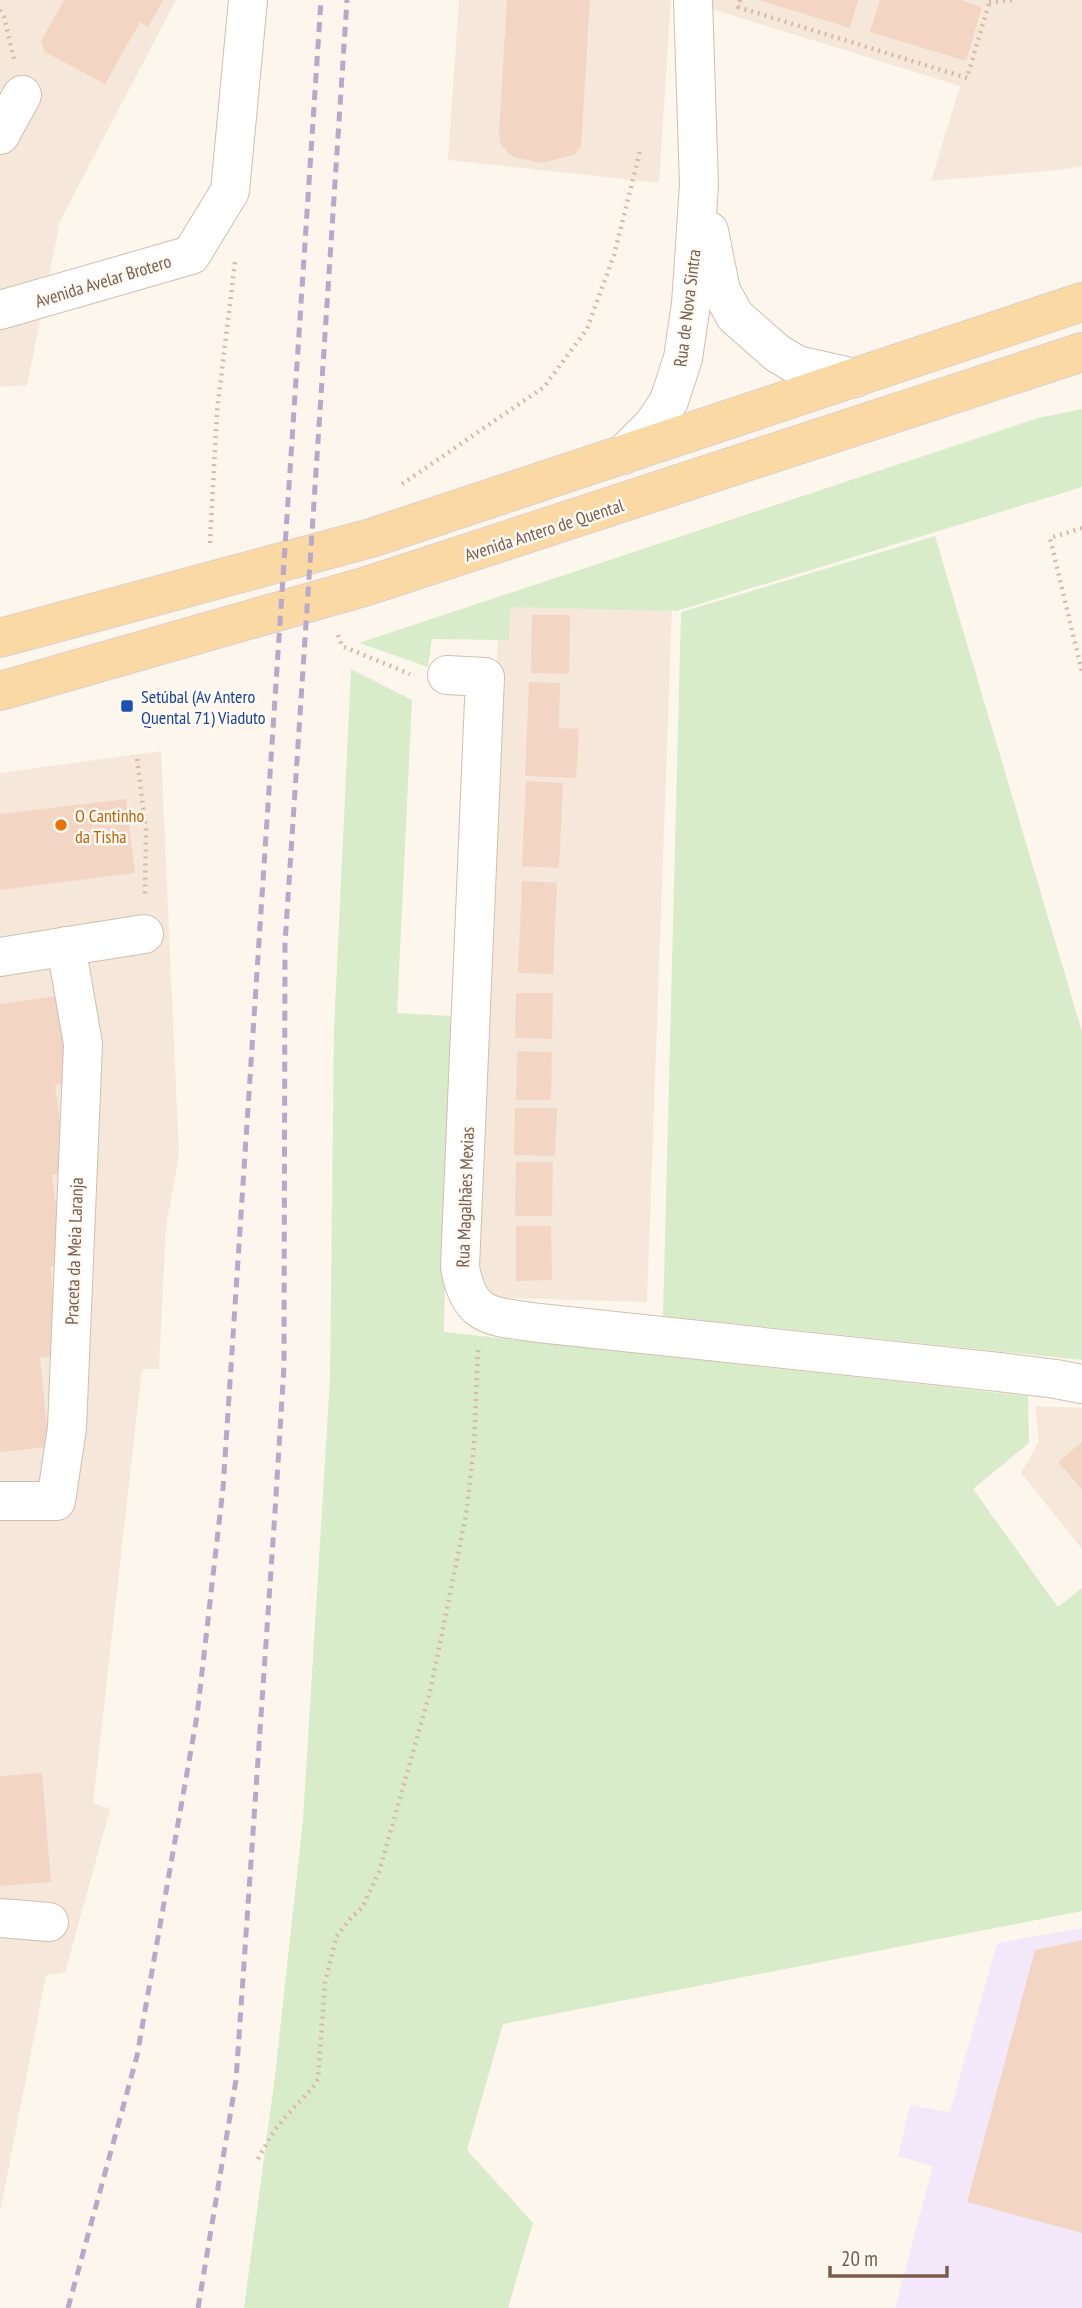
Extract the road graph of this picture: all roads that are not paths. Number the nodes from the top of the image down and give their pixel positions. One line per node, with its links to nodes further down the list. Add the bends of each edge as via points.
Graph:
1 (248, 0): 7 (street, Avenida Avelar Brotero, via 230,191 191,255)
2 (693, 0): 5 (street, Rua de Nova Sintra)
3 (22, 95): 4 (street)
4 (0, 135)
5 (699, 185): 11 (street, Rua de Nova Sintra, via 721,291 735,316 797,365); 12 (street, Rua de Nova Sintra, via 691,304 679,375 653,425)
6 (1082, 302): 11 (main road)
7 (0, 310)
8 (1082, 352): 10 (main road, Avenida Antero de Quental)
9 (1082, 359): 10 (main road)
10 (1015, 374): 15 (main road, Avenida Antero de Quental, via 367,586)
11 (855, 378): 12 (main road)
12 (623, 455): 13 (main road, via 371,538)
13 (0, 638)
14 (447, 675): 19 (street, Rua Magalhães Mexias, via 485,677 460,1267 468,1298 480,1310 503,1318)
15 (0, 691)
16 (144, 934): 17 (street)
17 (66, 946): 18 (street); 20 (street, Praceta da Meia Laranja, via 83,1044 67,1428 56,1501)
18 (0, 957)
19 (1082, 1384)
20 (0, 1501)
21 (0, 1918): 22 (street)
22 (49, 1922)

